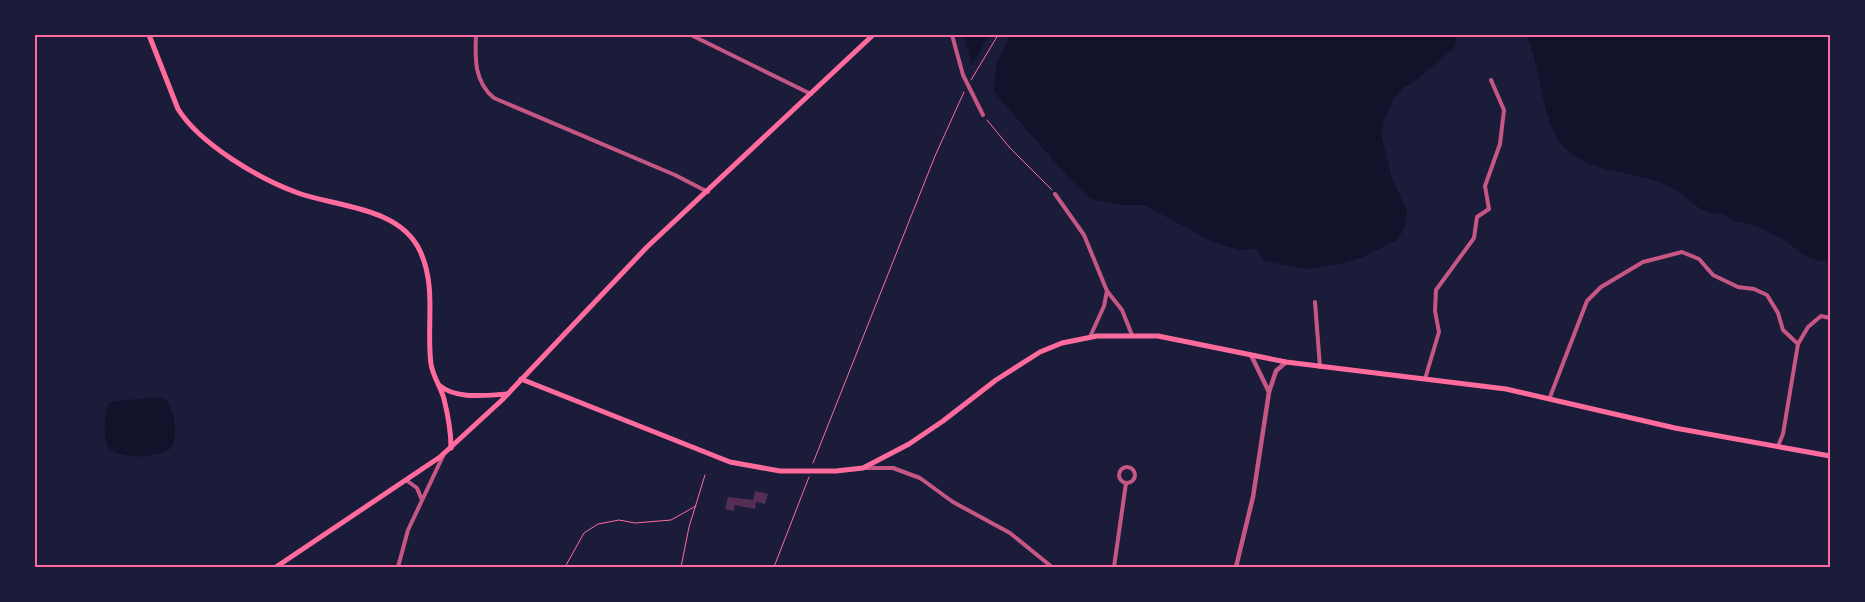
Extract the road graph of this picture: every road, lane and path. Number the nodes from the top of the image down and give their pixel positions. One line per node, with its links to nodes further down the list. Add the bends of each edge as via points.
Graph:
1 (148, 35): 24 (main road, via 178,109 200,136 272,182 382,218 402,228 416,243 427,272 431,362)
2 (476, 35): 11 (street, via 480,83 494,98)
3 (691, 35): 9 (street)
4 (873, 35): 9 (main road)
5 (952, 35): 8 (street)
6 (998, 35): 8 (path)
7 (1491, 80): 23 (street, via 1504,110 1498,152 1485,186 1489,209 1477,217 1474,238 1436,290 1439,332)
8 (968, 85): 10 (street); 32 (path, via 935,156)
9 (811, 94): 11 (main road)
10 (983, 115): 12 (path)
11 (708, 192): 22 (main road, via 641,254)
12 (1055, 194): 13 (street, via 1084,235)
13 (1107, 291): 16 (street, via 1122,310); 17 (street)
14 (1315, 302): 21 (street)
15 (1830, 318): 18 (street, via 1821,316 1808,327)
16 (1132, 335): 17 (main road); 19 (main road, via 1158,336)
17 (1090, 337): 33 (main road, via 1040,352 996,380 927,433)
18 (1798, 344): 27 (street, via 1783,330 1778,312 1767,295 1738,287 1713,275 1699,259 1682,252 1643,262 1601,287 1587,302); 28 (street, via 1783,434)
19 (1251, 355): 20 (main road); 25 (street)
20 (1286, 362): 21 (main road); 25 (street, via 1276,371)
21 (1320, 367): 23 (main road)
22 (521, 379): 26 (main road); 33 (main road, via 714,458 745,466 810,473)
23 (1426, 379): 27 (main road)
24 (439, 384): 26 (main road, via 447,391 460,393); 29 (main road)
25 (1268, 392): 47 (street, via 1252,497)
26 (509, 394): 29 (main road)
27 (1550, 397): 28 (main road, via 1621,417)
28 (1778, 446): 31 (main road)
29 (451, 448): 30 (main road)
30 (444, 454): 36 (main road); 38 (street)
31 (1830, 456)
32 (812, 465)
33 (862, 468): 45 (street, via 893,468 911,474 953,502 1004,529)
34 (705, 475): 39 (path)
35 (808, 479): 44 (path)
36 (406, 480): 38 (street, via 417,488); 40 (main road)
37 (1126, 483): 37 (street, via 1132,482 1136,475 1129,467 1119,474); 46 (street)
38 (422, 500): 41 (street, via 408,530)
39 (696, 506): 42 (path, via 672,520 635,523 619,520 598,524 584,534); 43 (path)
40 (276, 567)
41 (398, 567)
42 (565, 567)
43 (681, 567)
44 (774, 567)
45 (1052, 567)
46 (1114, 567)
47 (1236, 567)

